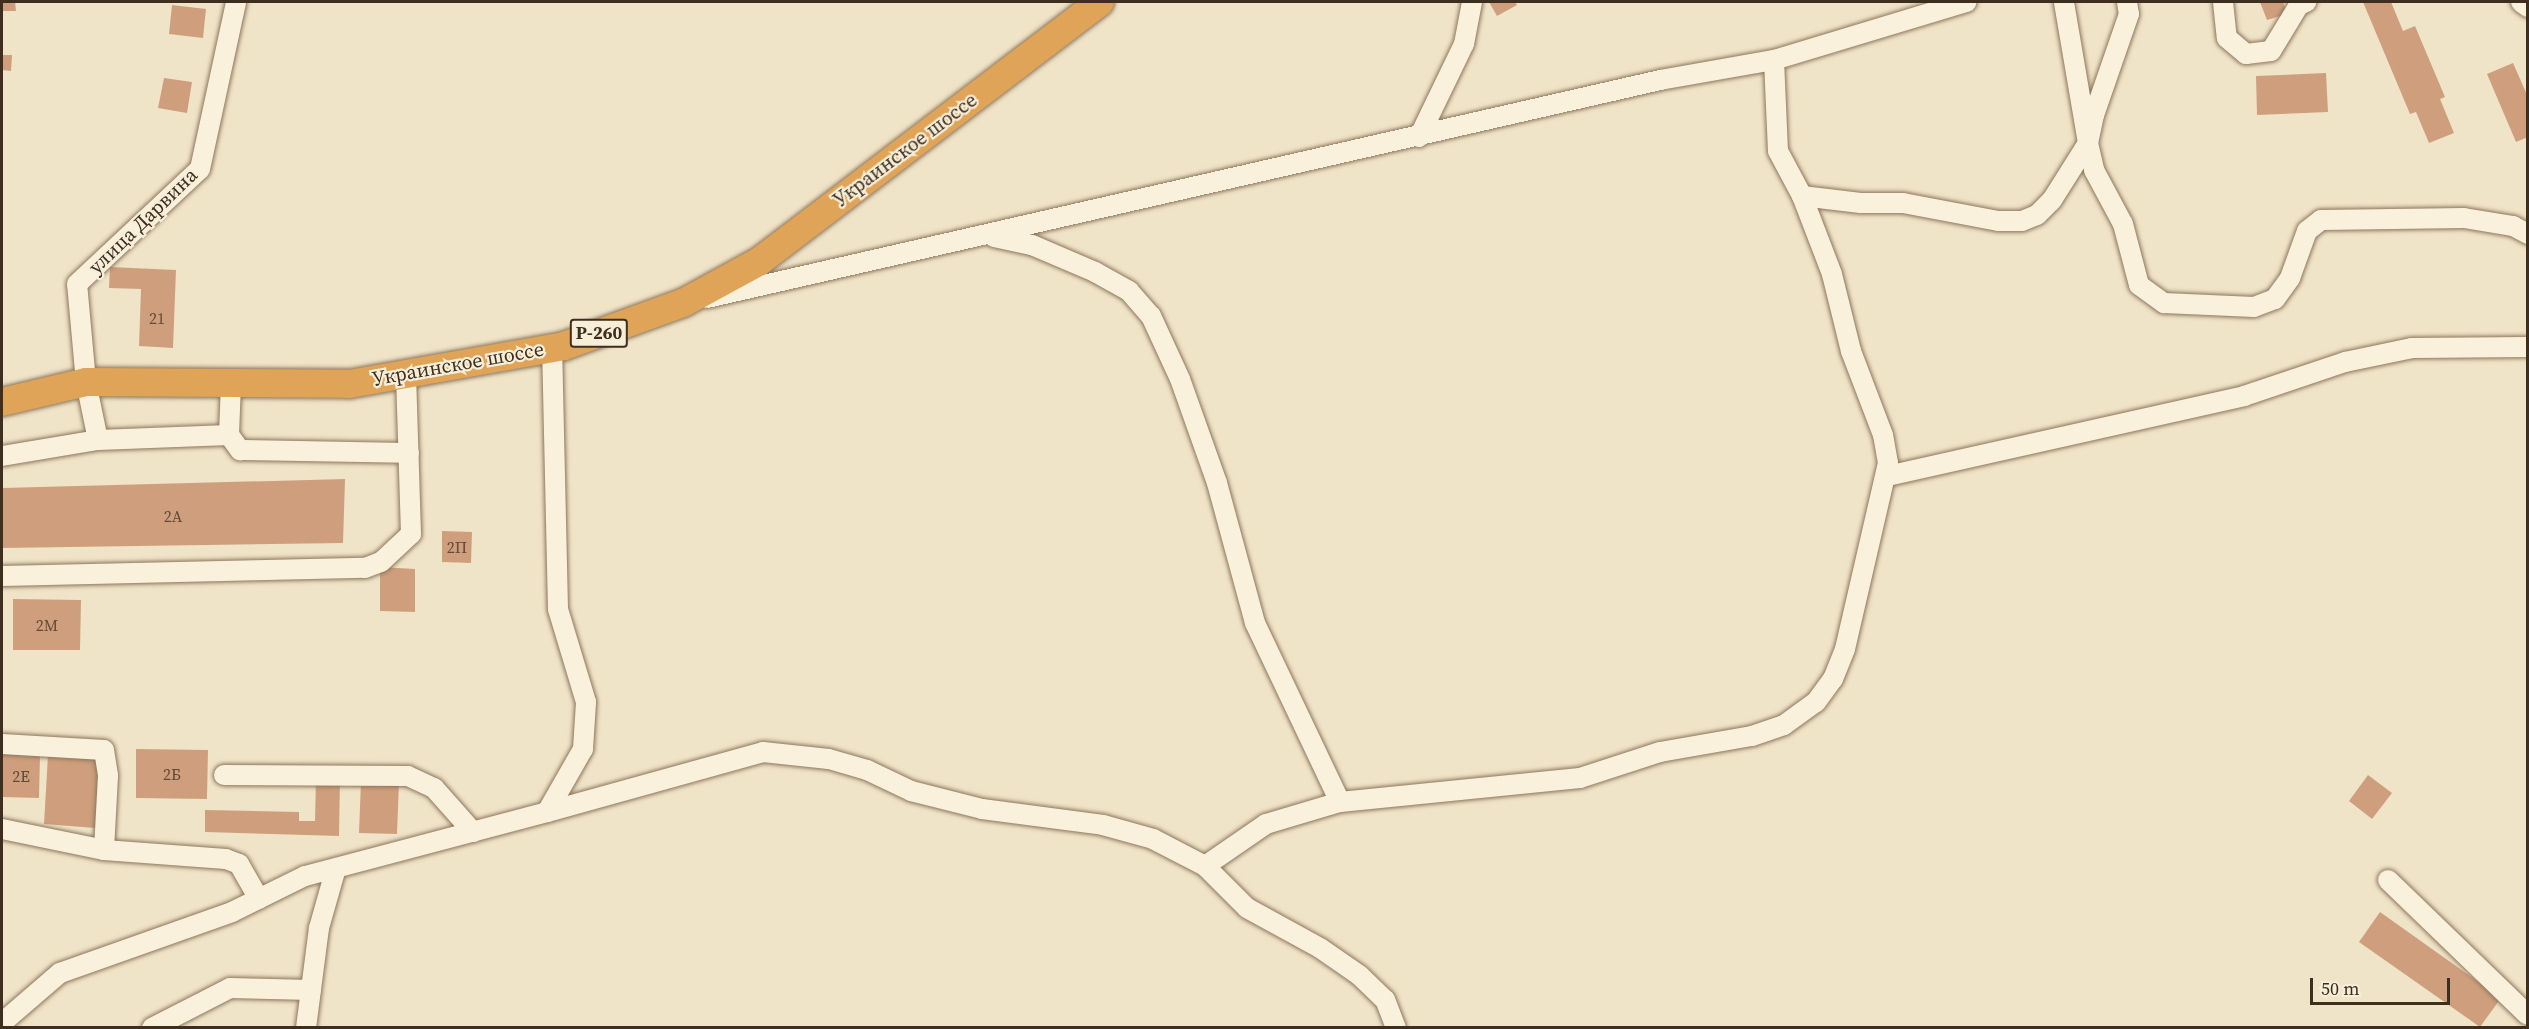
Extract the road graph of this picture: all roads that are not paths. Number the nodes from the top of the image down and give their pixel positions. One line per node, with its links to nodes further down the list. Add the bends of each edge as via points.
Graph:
1 (236, 2): 21 (street, улица Дарвина, via 200,169 77,284)
2 (1100, 2): 17 (highway, Украинское шоссе / Р-260, via 760,261)
3 (1472, 2): 12 (street, via 1464,44)
4 (1965, 2): 11 (street)
5 (2064, 2): 13 (street)
6 (2127, 2): 13 (street, via 2129,14)
7 (2223, 2): 8 (street, via 2227,38 2246,54 2271,51 2299,5)
8 (2306, 2)
9 (2521, 2): 10 (street)
10 (2528, 7)
11 (1774, 60): 12 (street, via 1660,81); 14 (street, via 1778,151)
12 (1419, 137): 16 (street)
13 (2088, 143): 14 (street, via 2052,200 2037,216 2022,221 1903,203); 15 (street, via 2094,170 2124,224 2139,285 2164,303 2254,307 2275,299 2290,278 2307,231 2320,219 2464,218 2513,226)
14 (1802, 196): 28 (street, via 1832,274 1851,351 1883,435)
15 (2528, 234)
16 (988, 236): 17 (street); 32 (street, via 1032,245 1095,272 1129,291 1151,316 1180,379 1218,483 1255,623)
17 (683, 303): 19 (highway, Украинское шоссе / Р-260)
18 (2528, 347): 28 (street, via 2412,348 2344,362 2244,396)
19 (552, 348): 20 (highway, Украинское шоссе / Р-260); 33 (street, via 558,609 586,702 583,749)
20 (406, 374): 22 (highway, Украинское шоссе / Р-260, via 349,384); 26 (street)
21 (86, 382): 22 (highway, Украинское шоссе / Р-260); 23 (highway, Украинское шоссе / Р-260); 25 (street, улица Дарвина)
22 (231, 383): 24 (street)
23 (2, 402)
24 (229, 435): 25 (street); 26 (street, via 240,450 251,453)
25 (98, 440): 27 (street)
26 (409, 453): 29 (street, via 411,534 381,562 365,568)
27 (2, 456)
28 (1887, 476): 32 (street, via 1833,679 1816,702 1784,725 1752,736 1659,752 1580,778)
29 (2, 576)
30 (2, 744): 36 (street, via 104,750 108,776)
31 (224, 775): 35 (street, via 408,776 434,789)
32 (1340, 802): 37 (street, via 1266,824)
33 (548, 812): 35 (street); 37 (street, via 763,752 829,759 867,770 911,791 982,809 1103,825 1154,838)
34 (2, 829): 36 (street)
35 (473, 832): 38 (street)
36 (104, 850): 40 (street, via 226,859 239,864)
37 (1205, 866): 46 (street, via 1247,908 1320,948 1359,975 1385,1000)
38 (336, 868): 40 (street, via 305,876); 41 (street, via 319,928)
39 (2388, 879): 42 (street)
40 (259, 899): 43 (street, via 143,946 60,973)
41 (310, 990): 44 (street, via 230,988); 45 (street)
42 (2528, 1015)
43 (2, 1023)
44 (152, 1028)
45 (306, 1028)
46 (1396, 1028)

